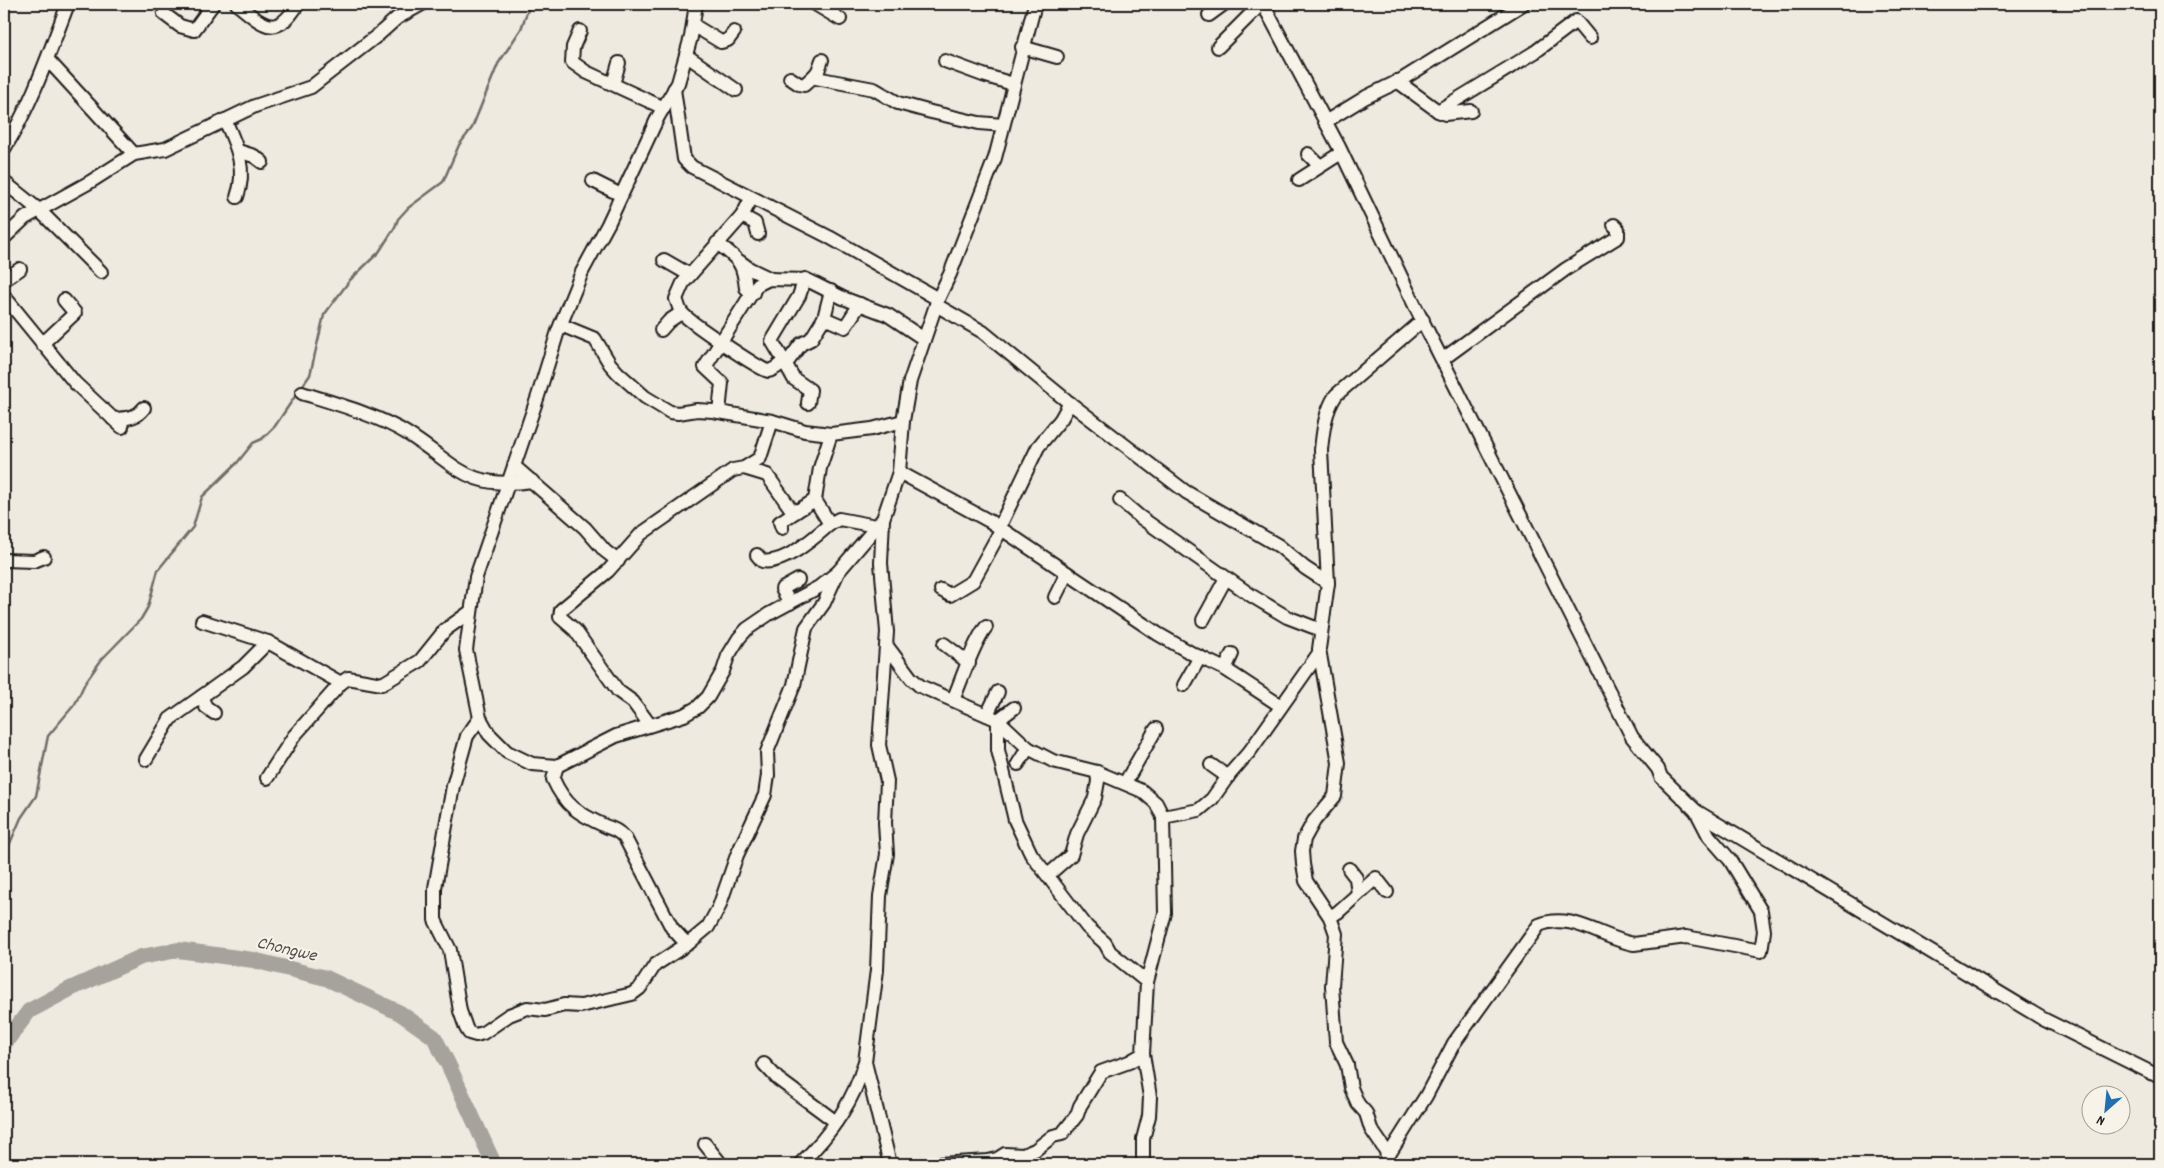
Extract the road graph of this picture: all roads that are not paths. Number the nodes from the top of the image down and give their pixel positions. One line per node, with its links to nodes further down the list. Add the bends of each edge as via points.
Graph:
1 (68, 4): 23 (street)
2 (213, 4): 12 (street, via 194,30 180,26)
3 (237, 4): 4 (street, via 255,19 272,27 280,26)
4 (298, 4)
5 (422, 4): 37 (street, via 397,18 311,88 256,106)
6 (696, 4): 15 (street)
7 (815, 4): 14 (street)
8 (1035, 4): 19 (street)
9 (1224, 4): 13 (street)
10 (1262, 4): 20 (street); 38 (street)
11 (1523, 4): 29 (street)
12 (164, 14)
13 (1208, 15)
14 (840, 18)
15 (693, 25): 17 (street, via 721,42 728,40); 21 (street)
16 (580, 31): 30 (street, via 573,47 572,62)
17 (734, 32)
18 (1590, 38): 35 (street, via 1576,20 1535,52)
19 (1022, 47): 22 (street); 31 (street)
20 (1218, 47)
21 (687, 56): 32 (street); 33 (street)
22 (1057, 57)
23 (48, 60): 40 (street); 41 (street)
24 (822, 60): 27 (street)
25 (945, 61): 31 (street)
26 (619, 62): 30 (street)
27 (814, 76): 28 (street, via 804,85); 39 (street, via 874,89 898,103 931,112)
28 (790, 78)
29 (1397, 81): 35 (street); 38 (street)
30 (613, 84): 34 (street)
31 (1013, 84): 39 (street)
32 (674, 89): 34 (street); 54 (street, via 684,159 692,167)
33 (736, 90)
34 (664, 108): 52 (street)
35 (1438, 111): 36 (street, via 1445,114)
36 (1472, 111)
37 (226, 120): 42 (street); 44 (street, via 165,149)
38 (1325, 122): 43 (street)
39 (1003, 125): 73 (street, via 995,158)
40 (118, 136): 44 (street); 47 (street)
41 (4, 149)
42 (238, 151): 46 (street); 53 (street, via 242,176)
43 (1341, 153): 48 (street); 77 (street)
44 (134, 154): 47 (street)
45 (1308, 154): 48 (street)
46 (262, 162)
47 (118, 164): 55 (street)
48 (1320, 166): 49 (street)
49 (1299, 180)
50 (593, 181): 52 (street)
51 (4, 182): 55 (street)
52 (621, 195): 78 (street, via 582,272)
53 (237, 198)
54 (751, 199): 56 (street); 73 (street, via 829,237)
55 (39, 210): 59 (street); 64 (street)
56 (742, 216): 58 (street, via 755,223); 60 (street)
57 (1614, 225): 83 (street, via 1618,229 1618,237 1566,269)
58 (758, 234)
59 (4, 238)
60 (718, 243): 61 (street); 65 (street)
61 (737, 259): 66 (street); 70 (street, via 744,271 746,288)
62 (664, 260): 65 (street)
63 (20, 270): 68 (street)
64 (101, 272)
65 (690, 275): 75 (street, via 676,299)
66 (771, 279): 67 (street); 70 (street, via 757,285)
67 (805, 279): 69 (street); 84 (street, via 799,296 772,340)
68 (4, 280)
69 (831, 291): 74 (street); 76 (street)
70 (753, 293): 81 (street)
71 (4, 296): 82 (street)
72 (64, 300): 82 (street, via 75,313)
73 (936, 302): 80 (street); 86 (street, via 983,332)
74 (860, 304): 76 (street, via 845,327); 80 (street, via 888,315)
75 (681, 313): 79 (street); 81 (street)
76 (824, 318): 84 (street, via 811,339 801,344)
77 (1423, 320): 83 (street); 113 (street, via 1347,384 1331,402 1322,432 1321,450)
78 (561, 325): 89 (street, via 595,339 618,373 657,405 678,413 696,410); 93 (street)
79 (661, 330)
80 (924, 339): 91 (street, via 910,381)
81 (720, 342): 84 (street, via 766,371 775,370); 89 (street, via 705,367 722,383)
82 (42, 344): 88 (street, via 75,383 118,423 139,415)
83 (1443, 359): 151 (street, via 1632,737 1661,777)
84 (785, 362): 87 (street, via 794,379 810,390)
85 (302, 393): 97 (street, via 325,399 408,434 444,462 474,479)
86 (1070, 403): 104 (street, via 1038,447); 113 (street, via 1186,492 1278,546)
87 (808, 404)
88 (144, 408)
89 (719, 412): 90 (street)
90 (772, 421): 92 (street); 94 (street, via 760,458)
91 (903, 421): 92 (street, via 872,430); 95 (street)
92 (831, 434): 98 (street, via 820,468)
93 (514, 466): 96 (street); 97 (street)
94 (744, 468): 100 (street, via 767,476 791,509); 108 (street, via 733,470 641,534)
95 (899, 472): 101 (street); 104 (street)
96 (532, 481): 97 (street); 108 (street)
97 (507, 485): 117 (street, via 476,577)
98 (815, 500): 100 (street); 102 (street)
99 (1120, 500): 111 (street)
100 (797, 511): 103 (street, via 780,522)
101 (879, 522): 102 (street, via 839,519); 109 (street); 124 (street)
102 (830, 524): 105 (street, via 804,547 772,563 762,561)
103 (782, 528)
104 (1000, 529): 110 (street); 114 (street, via 973,581 950,595)
105 (757, 555)
106 (44, 557): 107 (street, via 34,561)
107 (4, 560)
108 (618, 561): 140 (street, via 561,610 560,617 575,630 618,691 633,702)
109 (838, 572): 116 (street); 158 (street, via 824,603 806,628 794,685 767,752 765,795 737,855 720,907 708,927)
110 (1067, 573): 115 (street); 127 (street, via 1158,634)
111 (1226, 578): 118 (street); 121 (street, via 1287,617)
112 (798, 580): 116 (street, via 782,589)
113 (1328, 583): 121 (street)
114 (941, 590)
115 (1055, 597)
116 (790, 604): 140 (street, via 760,619 739,638 708,697 698,707 684,715)
117 (470, 612): 130 (street, via 445,630 420,661 382,684 348,678); 138 (street, via 466,650)
118 (1203, 620)
119 (202, 621): 122 (street)
120 (986, 628): 128 (street, via 977,637)
121 (1321, 630): 125 (street)
122 (268, 642): 130 (street); 133 (street, via 243,667)
123 (944, 644): 128 (street)
124 (887, 646): 134 (street, via 920,686); 161 (street, via 879,745 887,781 887,854 880,896 877,970)
125 (1319, 653): 135 (street); 157 (street, via 1339,763 1338,777 1334,796 1307,831 1302,851 1306,881)
126 (1232, 654): 129 (street)
127 (1200, 657): 129 (street); 131 (street)
128 (969, 662): 134 (street)
129 (1225, 669): 135 (street)
130 (341, 683): 149 (street, via 294,736)
131 (1184, 685)
132 (998, 692): 139 (street)
133 (202, 697): 137 (street, via 206,707); 143 (street, via 170,719)
134 (953, 700): 139 (street)
135 (1282, 706): 148 (street)
136 (1014, 708): 139 (street)
137 (214, 713)
138 (480, 718): 146 (street, via 489,734 507,752 532,764); 158 (street, via 468,736 454,786 435,888 435,920 450,950 460,1010 469,1033 484,1033 499,1020 527,1008 545,1010 564,1005 581,1006 632,994 640,988 654,965)
139 (993, 718): 142 (street); 154 (street, via 1015,820 1031,854)
140 (650, 725): 146 (street, via 616,736)
141 (1156, 729): 150 (street)
142 (1028, 748): 144 (street); 147 (street, via 1053,761)
143 (146, 759)
144 (1018, 764)
145 (1211, 765): 148 (street)
146 (557, 766): 158 (street, via 553,779 565,801 588,818 620,832 669,922)
147 (1097, 772): 150 (street); 154 (street, via 1095,798 1077,834 1071,855)
148 (1228, 777): 152 (street, via 1212,799 1199,810)
149 (267, 778)
150 (1125, 783): 152 (street, via 1156,803)
151 (1696, 811): 163 (street, via 2043,1019); 166 (street, via 1709,836 1730,860 1762,911 1762,951 1686,937 1625,943 1585,926 1546,921 1539,925 1454,1043)
152 (1163, 817): 159 (street, via 1165,913)
153 (1349, 869): 156 (street, via 1356,878)
154 (1048, 875): 159 (street, via 1110,952)
155 (1387, 892): 156 (street, via 1376,878)
156 (1358, 894): 157 (street)
157 (1330, 917): 166 (street, via 1336,934 1332,986 1336,1042 1347,1065 1358,1104 1366,1113)
158 (689, 943)
159 (1147, 982): 160 (street)
160 (1144, 1054): 167 (street, via 1150,1097); 171 (street, via 1101,1072 1062,1134 1053,1136 1035,1150 1023,1155 1005,1154 988,1161)
161 (865, 1062): 164 (street, via 855,1091); 170 (street)
162 (764, 1064): 164 (street, via 778,1079)
163 (2160, 1076)
164 (836, 1122): 169 (street, via 823,1142)
165 (705, 1144): 168 (street)
166 (1388, 1160)
167 (1141, 1161)
168 (722, 1164)
169 (800, 1164)
170 (890, 1164)
171 (939, 1164)

